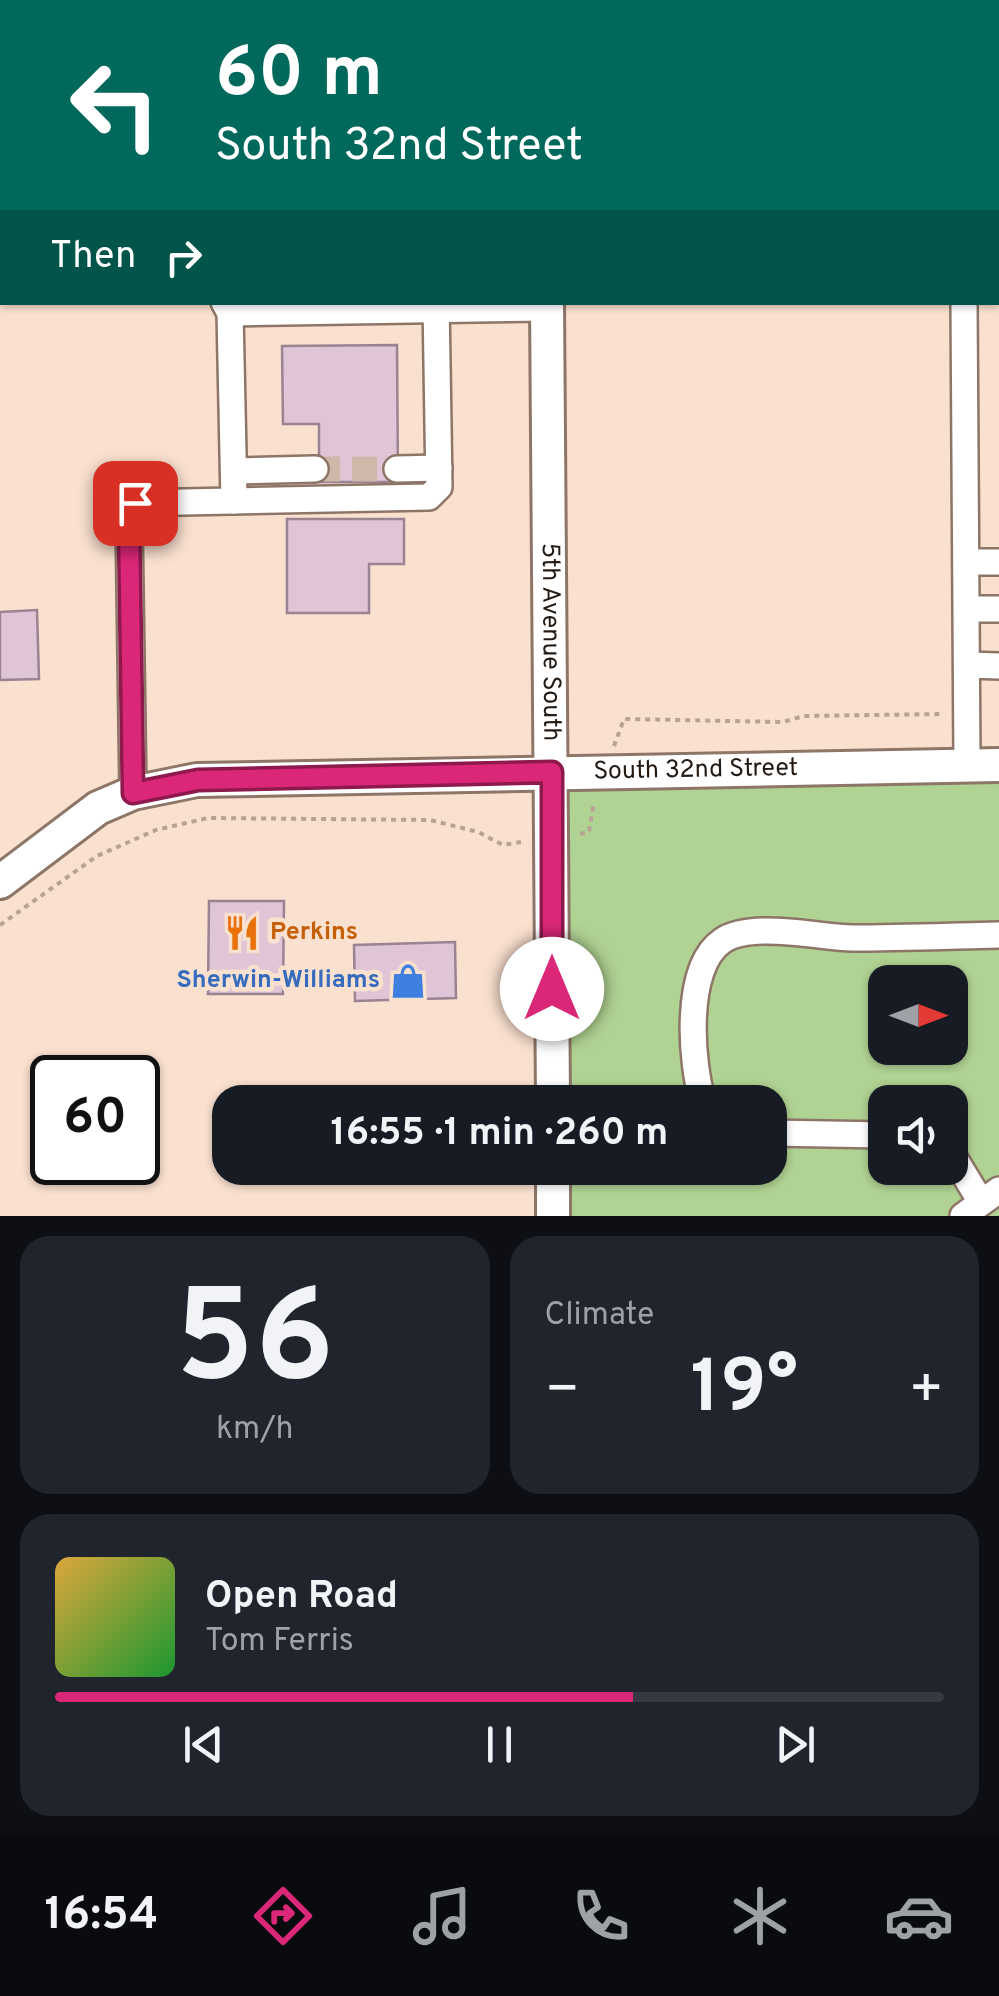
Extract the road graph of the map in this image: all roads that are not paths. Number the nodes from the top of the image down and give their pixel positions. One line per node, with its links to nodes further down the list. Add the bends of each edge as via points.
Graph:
1 (547, 305): 3 (lane); 17 (main road, 5th Avenue South)
2 (964, 305): 10 (lane)
3 (436, 306): 4 (lane); 6 (lane)
4 (227, 308): 8 (lane)
5 (398, 468): 6 (lane)
6 (439, 468): 9 (lane, via 439,488 429,497)
7 (315, 470): 8 (lane)
8 (234, 471): 9 (lane)
9 (234, 501): 18 (lane, via 135,503 129,521)
10 (967, 562): 11 (lane); 13 (lane)
11 (999, 562)
12 (999, 608): 13 (lane)
13 (968, 609): 14 (lane)
14 (968, 665): 15 (lane); 16 (lane)
15 (999, 666)
16 (983, 765): 17 (main road, South 32nd Street)
17 (552, 772): 18 (main road, South 32nd Street, via 198,780); 21 (main road, 5th Avenue South)
18 (133, 793): 19 (main road, South 32nd Street, via 98,808)
19 (0, 882)
20 (999, 934): 22 (lane, via 849,938 760,932 723,940 706,958 698,988 692,1040)
21 (553, 1085)
22 (700, 1085)
23 (787, 1133): 24 (lane)
24 (868, 1134)
25 (968, 1181): 27 (lane)
26 (553, 1185): 28 (main road)
27 (981, 1202)
28 (553, 1216)

